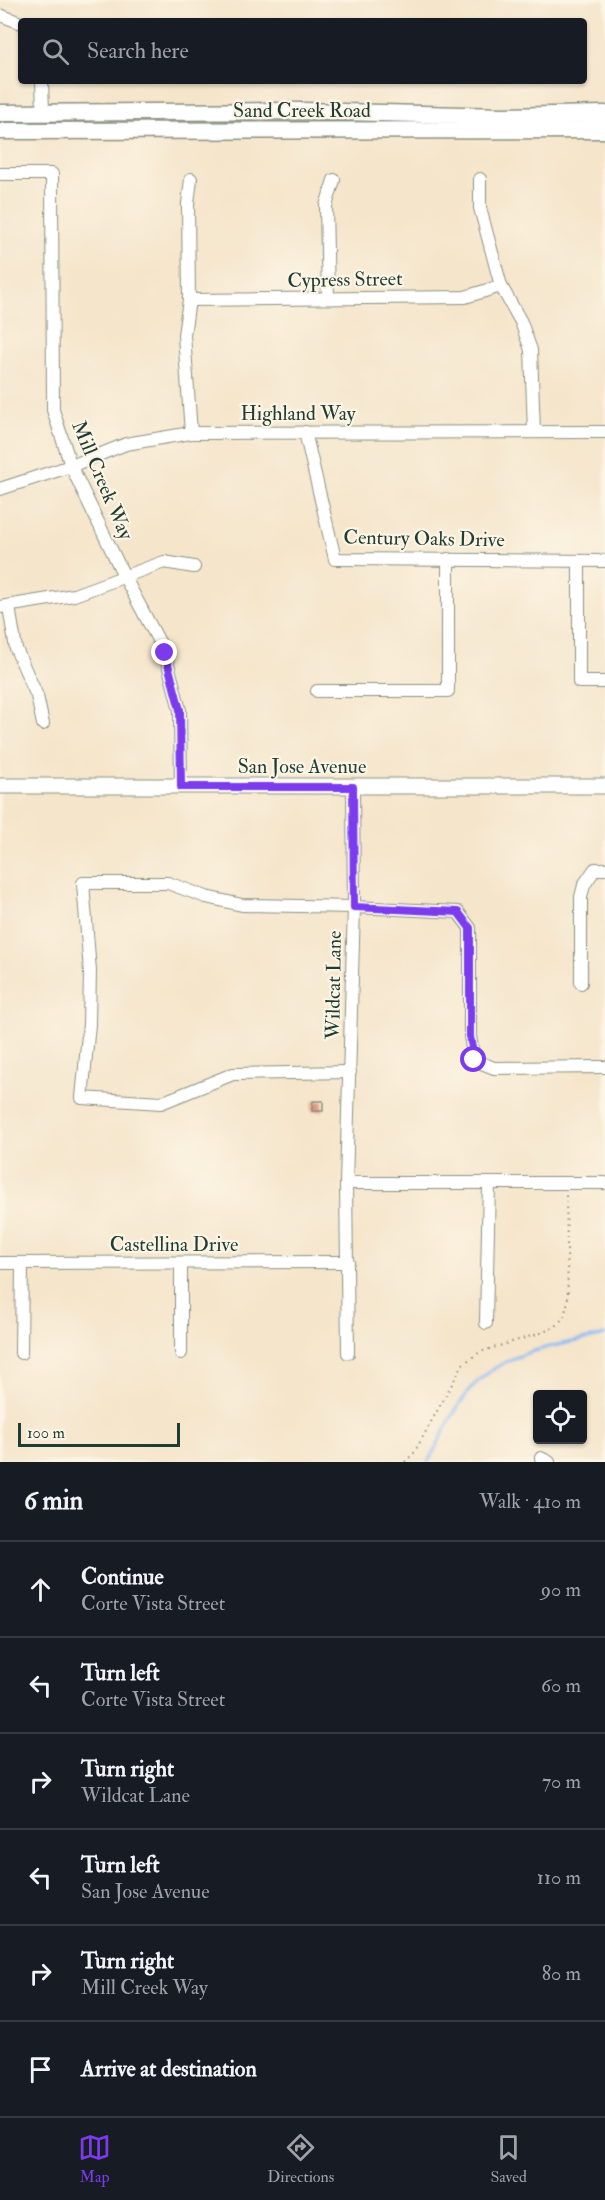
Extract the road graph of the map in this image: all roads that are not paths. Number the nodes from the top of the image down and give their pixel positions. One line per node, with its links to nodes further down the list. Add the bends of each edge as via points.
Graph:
1 (0, 15): 2 (street)
2 (18, 22)
3 (42, 84): 4 (street)
4 (43, 112): 5 (main road, Sand Creek Road); 6 (main road, Sand Creek Road); 7 (main road, via 31,124)
5 (0, 113)
6 (605, 114)
7 (0, 123)
8 (605, 130): 9 (main road, Sand Creek Road)
9 (0, 131)
10 (0, 174): 21 (street, Mill Creek Way, via 52,174 53,410)
11 (191, 179): 16 (street)
12 (480, 179): 14 (street, via 480,208)
13 (334, 180): 15 (street, via 326,206)
14 (501, 286): 15 (street, Cypress Street, via 465,297); 17 (street, via 531,350)
15 (328, 298): 16 (street, Cypress Street)
16 (189, 300): 20 (street, via 184,335)
17 (534, 431): 18 (street, Highland Way); 19 (street, Highland Way)
18 (305, 432): 20 (street, Highland Way); 23 (street, Century Oaks Drive, via 335,559)
19 (605, 432)
20 (191, 433): 21 (street, Highland Way, via 126,444)
21 (71, 466): 22 (street, Highland Way); 27 (street, Mill Creek Way)
22 (0, 489)
23 (448, 559): 24 (street, Century Oaks Drive); 30 (street, via 448,691)
24 (579, 561): 25 (street, Century Oaks Drive); 29 (street, via 579,682)
25 (605, 561)
26 (194, 567): 27 (street, via 164,562)
27 (124, 576): 28 (street, via 74,595); 34 (street, Mill Creek Way, via 165,653 180,710)
28 (5, 607): 31 (street)
29 (605, 682)
30 (317, 691)
31 (43, 724)
32 (0, 786): 34 (street, San Jose Avenue)
33 (605, 786): 35 (street, San Jose Avenue)
34 (181, 787): 35 (street, San Jose Avenue)
35 (353, 787): 37 (street, Wildcat Lane)
36 (600, 869): 38 (street, via 584,885 582,897)
37 (354, 907): 39 (street, via 458,912 470,928 470,1036 474,1060 495,1068); 40 (street, Wildcat Lane); 40 (street, via 242,905 168,883 83,883 90,971 82,1098 161,1103 233,1074)
38 (582, 983)
39 (605, 1067)
40 (350, 1072): 41 (street, Wildcat Lane)
41 (346, 1183): 42 (street); 44 (street, Wildcat Lane)
42 (489, 1183): 43 (street); 48 (street)
43 (605, 1183)
44 (348, 1262): 47 (street, Castellina Drive); 51 (street, Wildcat Lane)
45 (0, 1263): 46 (street, Castellina Drive)
46 (22, 1263): 47 (street, Castellina Drive); 49 (street)
47 (181, 1263): 50 (street)
48 (486, 1323)
49 (21, 1353)
50 (181, 1353)
51 (348, 1353)

